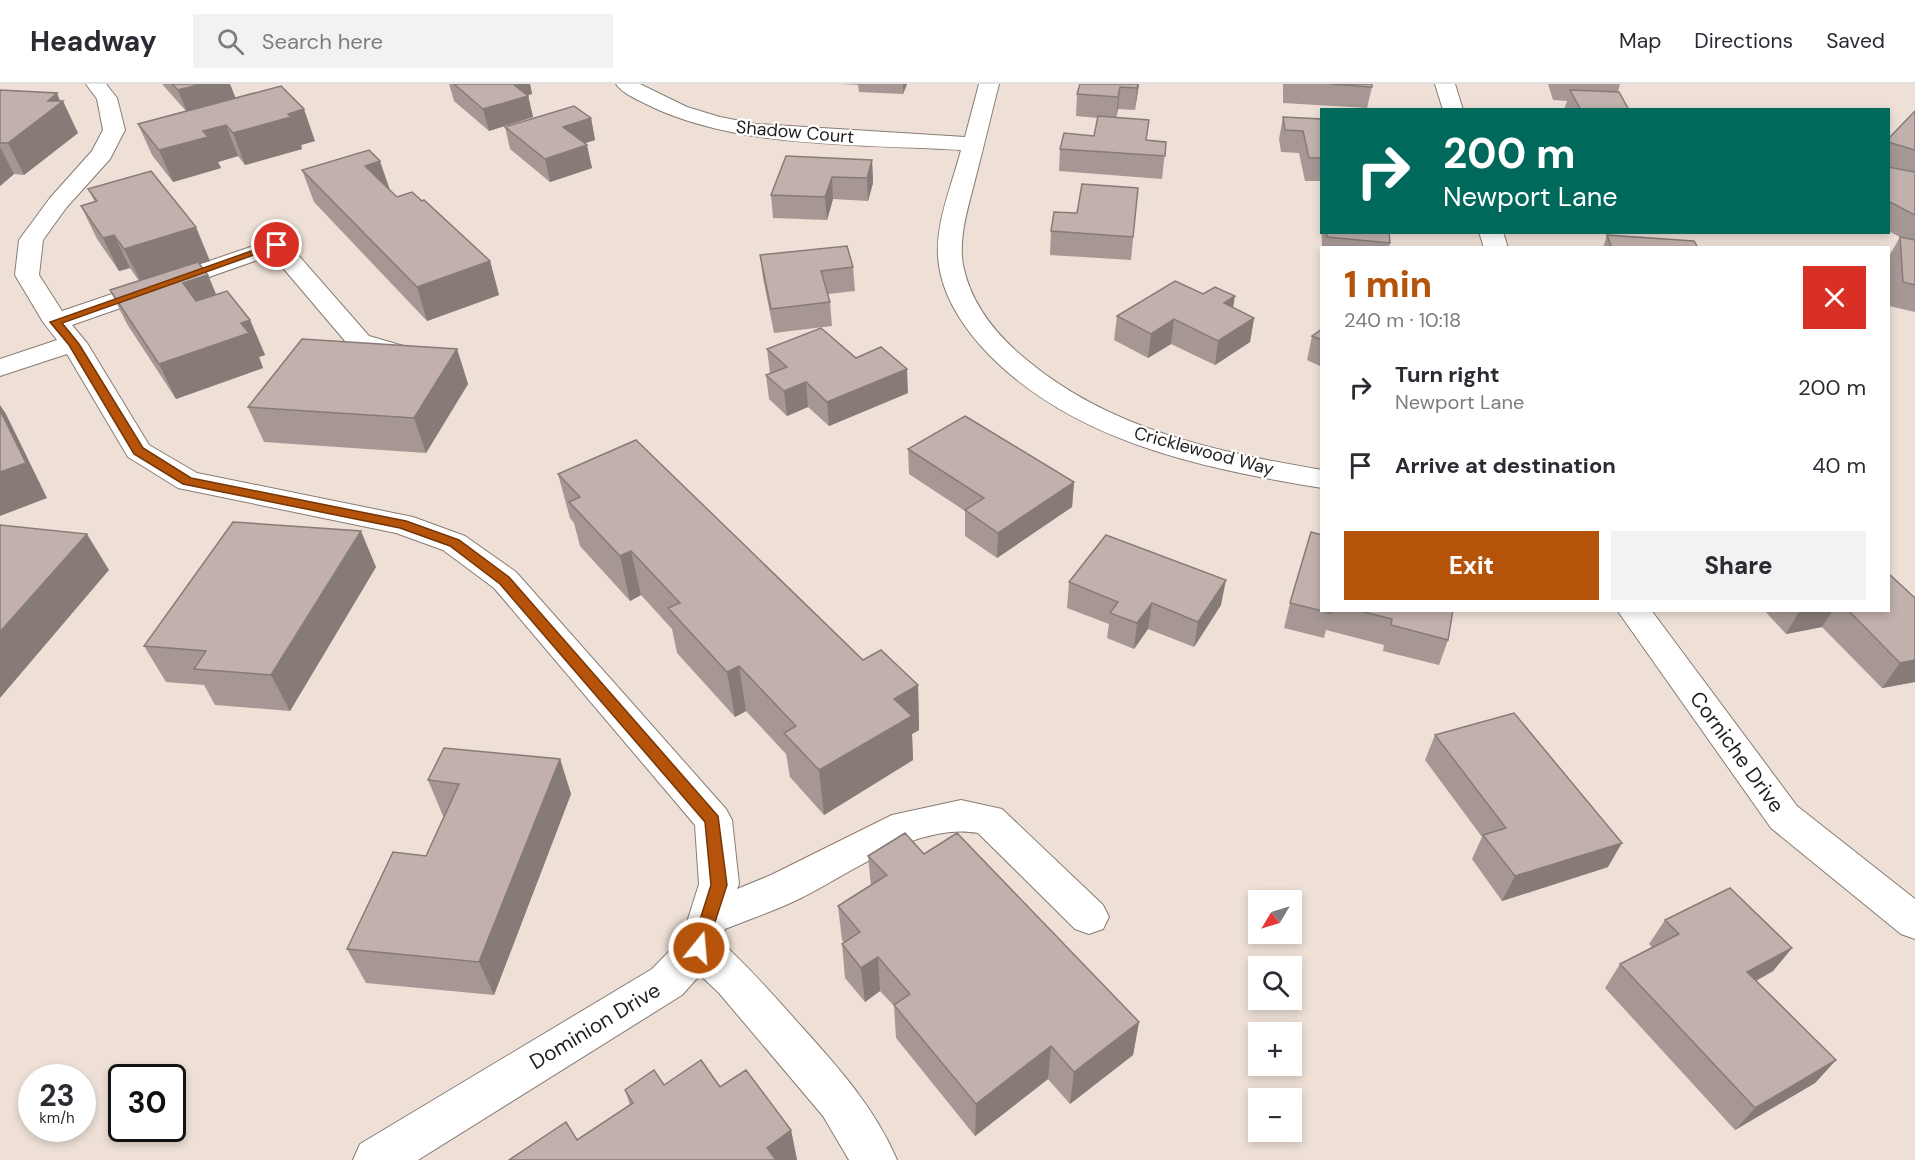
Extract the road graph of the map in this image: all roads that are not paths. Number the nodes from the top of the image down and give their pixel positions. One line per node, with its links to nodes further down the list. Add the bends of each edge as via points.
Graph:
1 (96, 84): 7 (street, Dominion Drive, via 107,98 114,130 102,154 31,240 27,275)
2 (626, 84): 6 (street, Shadow Court, via 680,113 746,129)
3 (989, 84): 6 (street, Cricklewood Way)
4 (1445, 84): 5 (street)
5 (1452, 108)
6 (973, 144): 10 (street, Cricklewood Way, via 950,233 951,265 958,294 993,344 1056,394 1104,421 1205,455)
7 (65, 333): 8 (street, via 277,245 360,342); 9 (street); 14 (street, Dominion Drive, via 138,451 188,481 402,524 454,543 505,580 713,820 719,885)
8 (416, 358)
9 (0, 369)
10 (1320, 479)
11 (1634, 612): 13 (street, Corniche Drive, via 1784,817)
12 (1089, 917): 14 (street, via 989,820 961,815 905,826)
13 (1915, 922)
14 (704, 933): 15 (street, Dominion Drive, via 667,982); 16 (street, via 734,980 839,1101)
15 (376, 1160)
16 (874, 1160)

